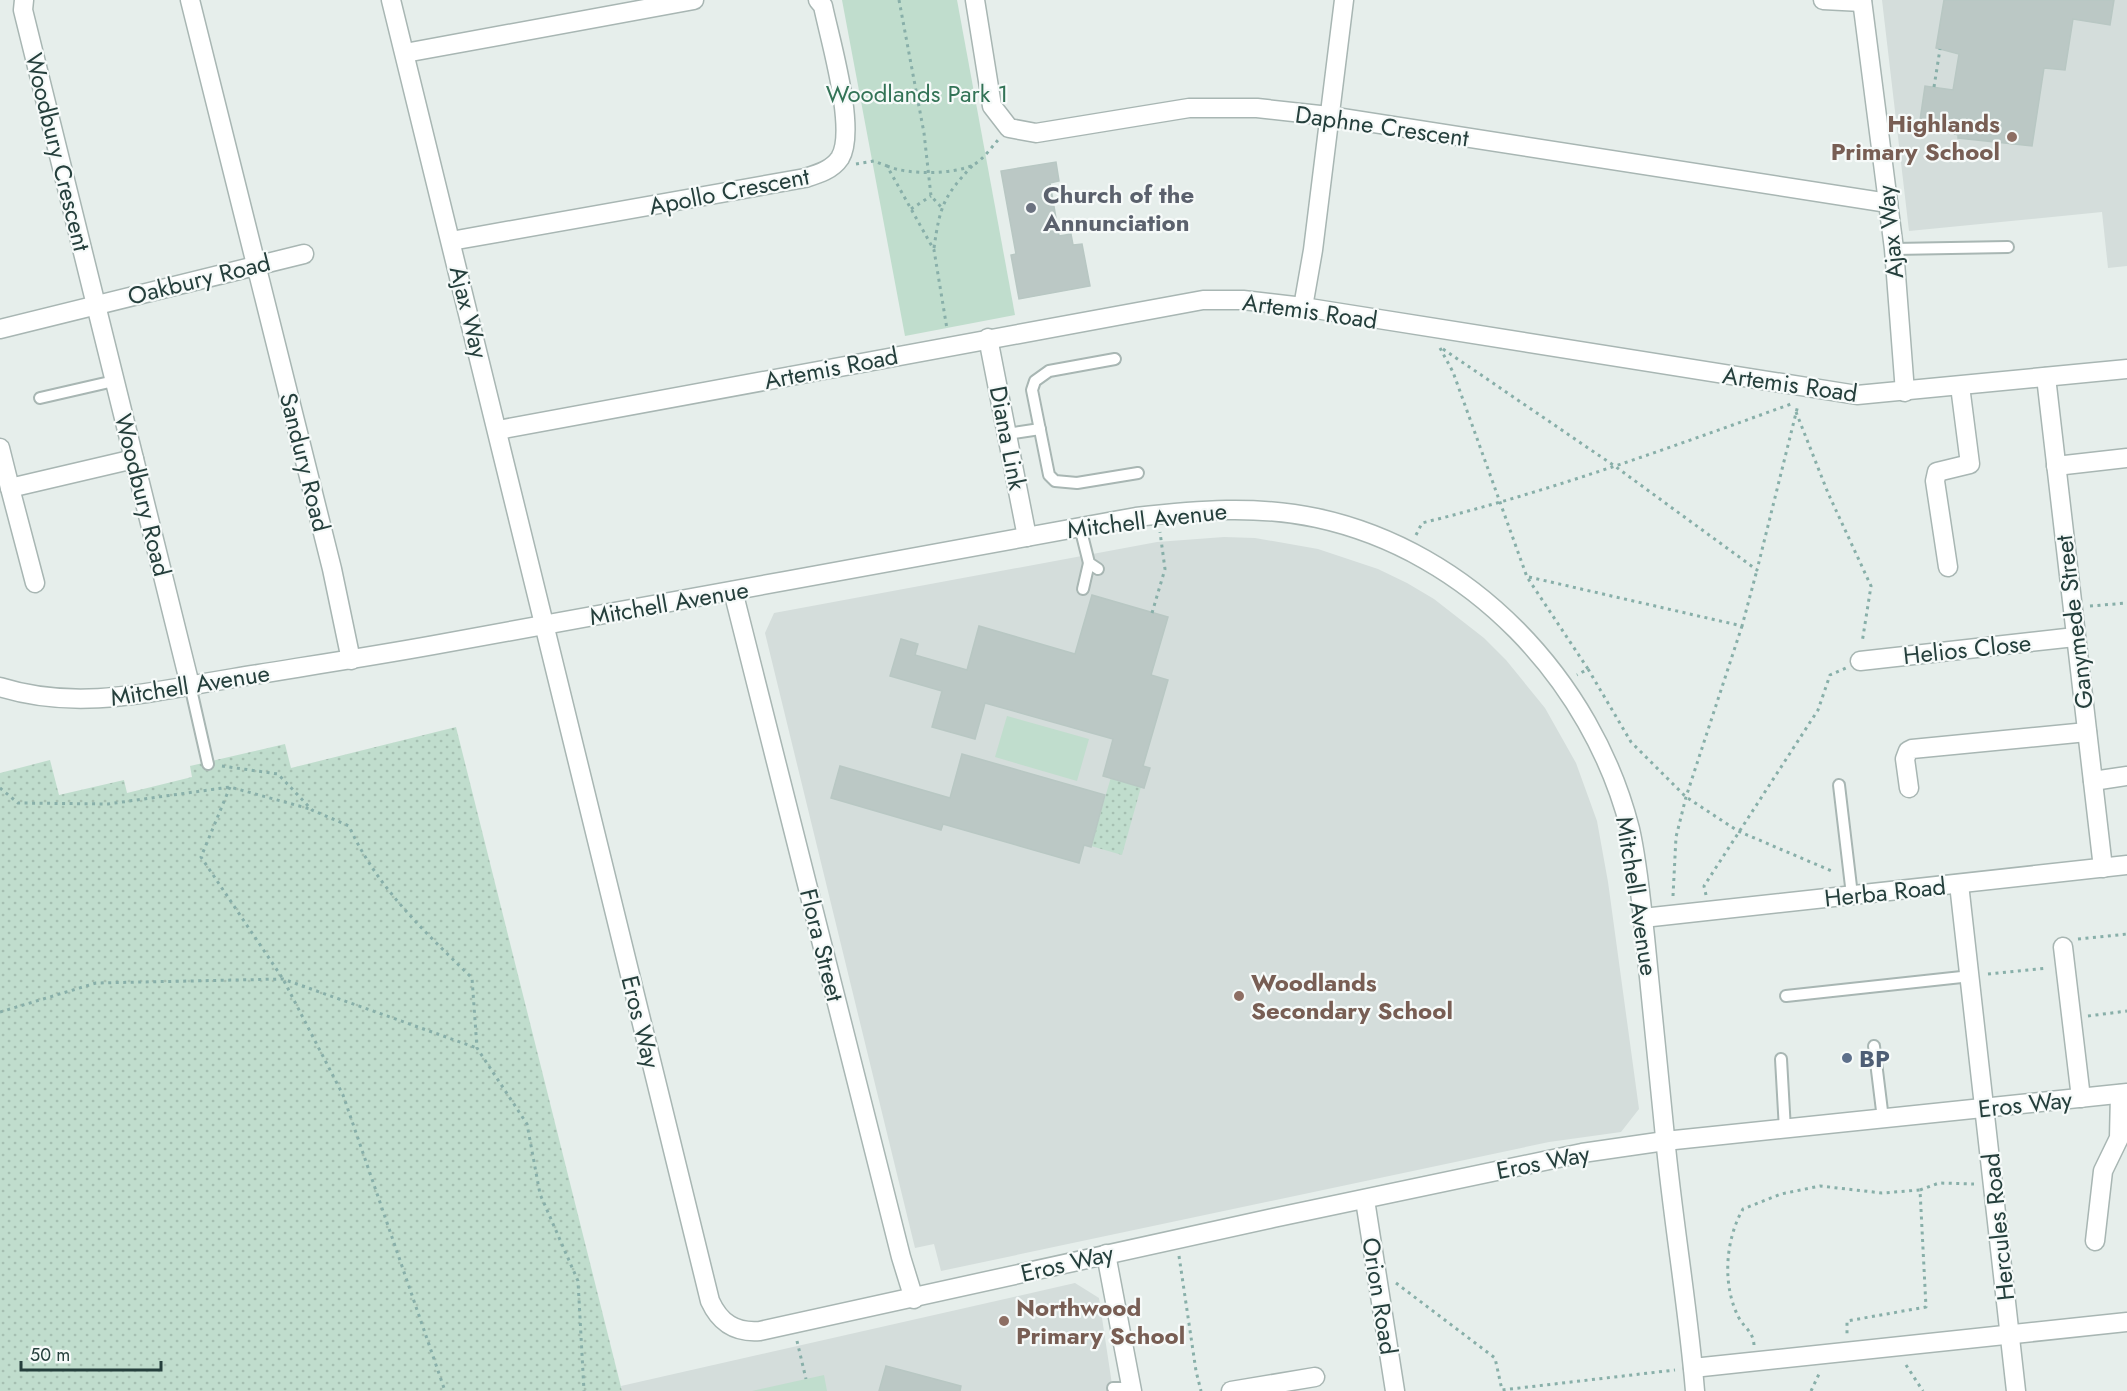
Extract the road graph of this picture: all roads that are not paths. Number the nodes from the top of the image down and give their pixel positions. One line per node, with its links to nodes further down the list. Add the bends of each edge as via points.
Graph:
1 (24, 0): 18 (street, Woodbury Crescent, via 23,10)
2 (190, 0): 17 (street)
3 (391, 0): 10 (street, Ajax Way)
4 (694, 0): 10 (street)
5 (818, 0): 13 (street, Apollo Crescent, via 823,6 847,122 845,147 830,168 805,178)
6 (975, 0): 11 (street, Daphne Crescent, via 992,106 1009,128 1036,133 1190,108 1257,108)
7 (1344, 0): 11 (street)
8 (1823, 0): 9 (street)
9 (1862, 1): 12 (street, Ajax Way)
10 (405, 53): 13 (street, Ajax Way)
11 (1329, 116): 12 (street, Daphne Crescent); 19 (street)
12 (1888, 203): 15 (street, Ajax Way)
13 (451, 241): 30 (street, Ajax Way)
14 (2008, 247): 15 (lane)
15 (1894, 249): 27 (street, Ajax Way)
16 (304, 254): 17 (street, Oakbury Road)
17 (256, 265): 18 (street, Oakbury Road); 46 (street, Sandury Road)
18 (95, 304): 20 (street, Oakbury Road); 25 (street, Woodbury Road)
19 (1303, 307): 21 (street, Artemis Road, via 1203,300); 27 (street, Artemis Road, via 1833,392)
20 (0, 329)
21 (988, 338): 30 (street, Artemis Road); 31 (street, Diana Link)
22 (1114, 359): 29 (lane, via 1040,375 1032,390)
23 (2127, 369): 24 (street, Artemis Road)
24 (2046, 377): 26 (street, Artemis Road); 35 (street, Ganymede Street)
25 (114, 381): 28 (lane); 34 (street, Woodbury Road)
26 (1960, 386): 27 (street, Artemis Road); 40 (street, via 1970,464 1937,472 1935,481)
27 (1905, 392)
28 (40, 398)
29 (1040, 429): 31 (lane); 36 (lane, via 1049,475 1056,481 1077,483)
30 (498, 430): 44 (street, Ajax Way)
31 (1007, 434): 39 (street, Diana Link)
32 (0, 448): 37 (street)
33 (2127, 458): 35 (street)
34 (134, 459): 37 (street); 48 (street, Woodbury Road)
35 (2056, 466): 45 (street, Ganymede Street)
36 (1138, 473)
37 (10, 488): 41 (street)
38 (1080, 528): 39 (street, Mitchell Avenue); 42 (lane, via 1093,566); 60 (street, Mitchell Avenue, via 1230,508 1305,516 1409,551 1484,599 1536,648 1593,733 1624,808)
39 (1027, 537): 43 (street, Mitchell Avenue)
40 (1948, 567)
41 (35, 583)
42 (1083, 589)
43 (733, 591): 44 (street, Mitchell Avenue); 75 (street, Flora Street)
44 (544, 625): 46 (street, Mitchell Avenue); 75 (street, Eros Way, via 710,1300 720,1318 742,1332)
45 (2075, 637): 47 (street, Helios Close); 50 (street, Ganymede Street)
46 (351, 660): 48 (street, Mitchell Avenue)
47 (1860, 662)
48 (190, 685): 49 (street, Mitchell Avenue, via 95,700 54,699); 51 (lane)
49 (0, 687)
50 (2087, 732): 53 (street, Ganymede Street); 55 (street, via 1912,748 1905,759)
51 (208, 764)
52 (2127, 776): 53 (street)
53 (2092, 781): 57 (street, Ganymede Street)
54 (1839, 785): 59 (lane)
55 (1910, 788)
56 (2127, 865): 57 (street, Herba Road)
57 (2103, 868): 58 (street, Herba Road)
58 (1959, 884): 59 (street, Herba Road); 62 (street, Hercules Road)
59 (1852, 896): 60 (street, Herba Road)
60 (1643, 918): 71 (street, Mitchell Avenue)
61 (2063, 947): 67 (street)
62 (1971, 976): 63 (lane); 68 (street, Hercules Road)
63 (1786, 996)
64 (1874, 1046): 69 (lane)
65 (1781, 1059): 70 (lane)
66 (2123, 1094): 67 (street, Eros Way); 73 (street, via 2120,1132 2103,1171)
67 (2081, 1098): 68 (street, Eros Way)
68 (1986, 1108): 69 (street, Eros Way); 77 (street, Hercules Road)
69 (1883, 1119): 70 (street, Eros Way)
70 (1785, 1130): 71 (street, Eros Way)
71 (1665, 1141): 72 (street, Eros Way, via 1550,1159); 78 (street, Mitchell Avenue)
72 (1365, 1200): 74 (street, Eros Way); 82 (street, Orion Road)
73 (2095, 1240)
74 (1106, 1254): 75 (street, Eros Way); 80 (street)
75 (914, 1299)
76 (2127, 1322): 77 (street)
77 (2010, 1335): 78 (street); 84 (street, Hercules Road)
78 (1685, 1369): 83 (street, Mitchell Avenue)
79 (1315, 1377): 81 (street)
80 (1125, 1389)
81 (1232, 1391)
82 (1395, 1391)
83 (1695, 1391)
84 (2016, 1391)

